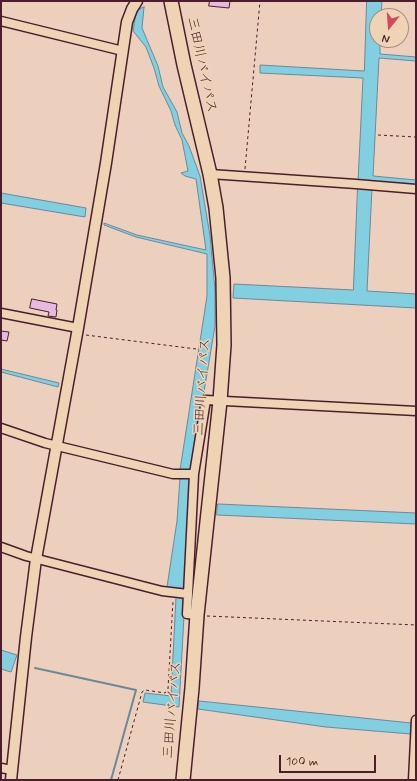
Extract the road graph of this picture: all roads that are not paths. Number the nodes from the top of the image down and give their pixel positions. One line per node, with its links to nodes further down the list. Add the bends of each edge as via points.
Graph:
1 (137, 1): 4 (street, via 127,22)
2 (171, 1): 5 (highway, 三田川バイパス)
3 (1, 21): 4 (street)
4 (123, 51): 8 (street)
5 (210, 174): 6 (street); 9 (highway, 三田川バイパス, via 223,278 224,345)
6 (416, 190)
7 (1, 313): 8 (street)
8 (78, 331): 12 (street)
9 (220, 401): 10 (street); 13 (street, via 206,400); 17 (highway, 三田川バイパス)
10 (416, 411)
11 (1, 428): 12 (street)
12 (57, 446): 13 (street, via 173,474); 15 (street)
13 (194, 474): 16 (street)
14 (1, 547): 15 (street)
15 (36, 559): 16 (street, via 162,591); 20 (street)
16 (188, 594): 17 (street, via 187,614)
17 (196, 615): 21 (highway, 三田川バイパス)
18 (416, 720): 22 (street)
19 (1, 768): 20 (street)
20 (12, 775)
21 (183, 780)
22 (413, 780)

